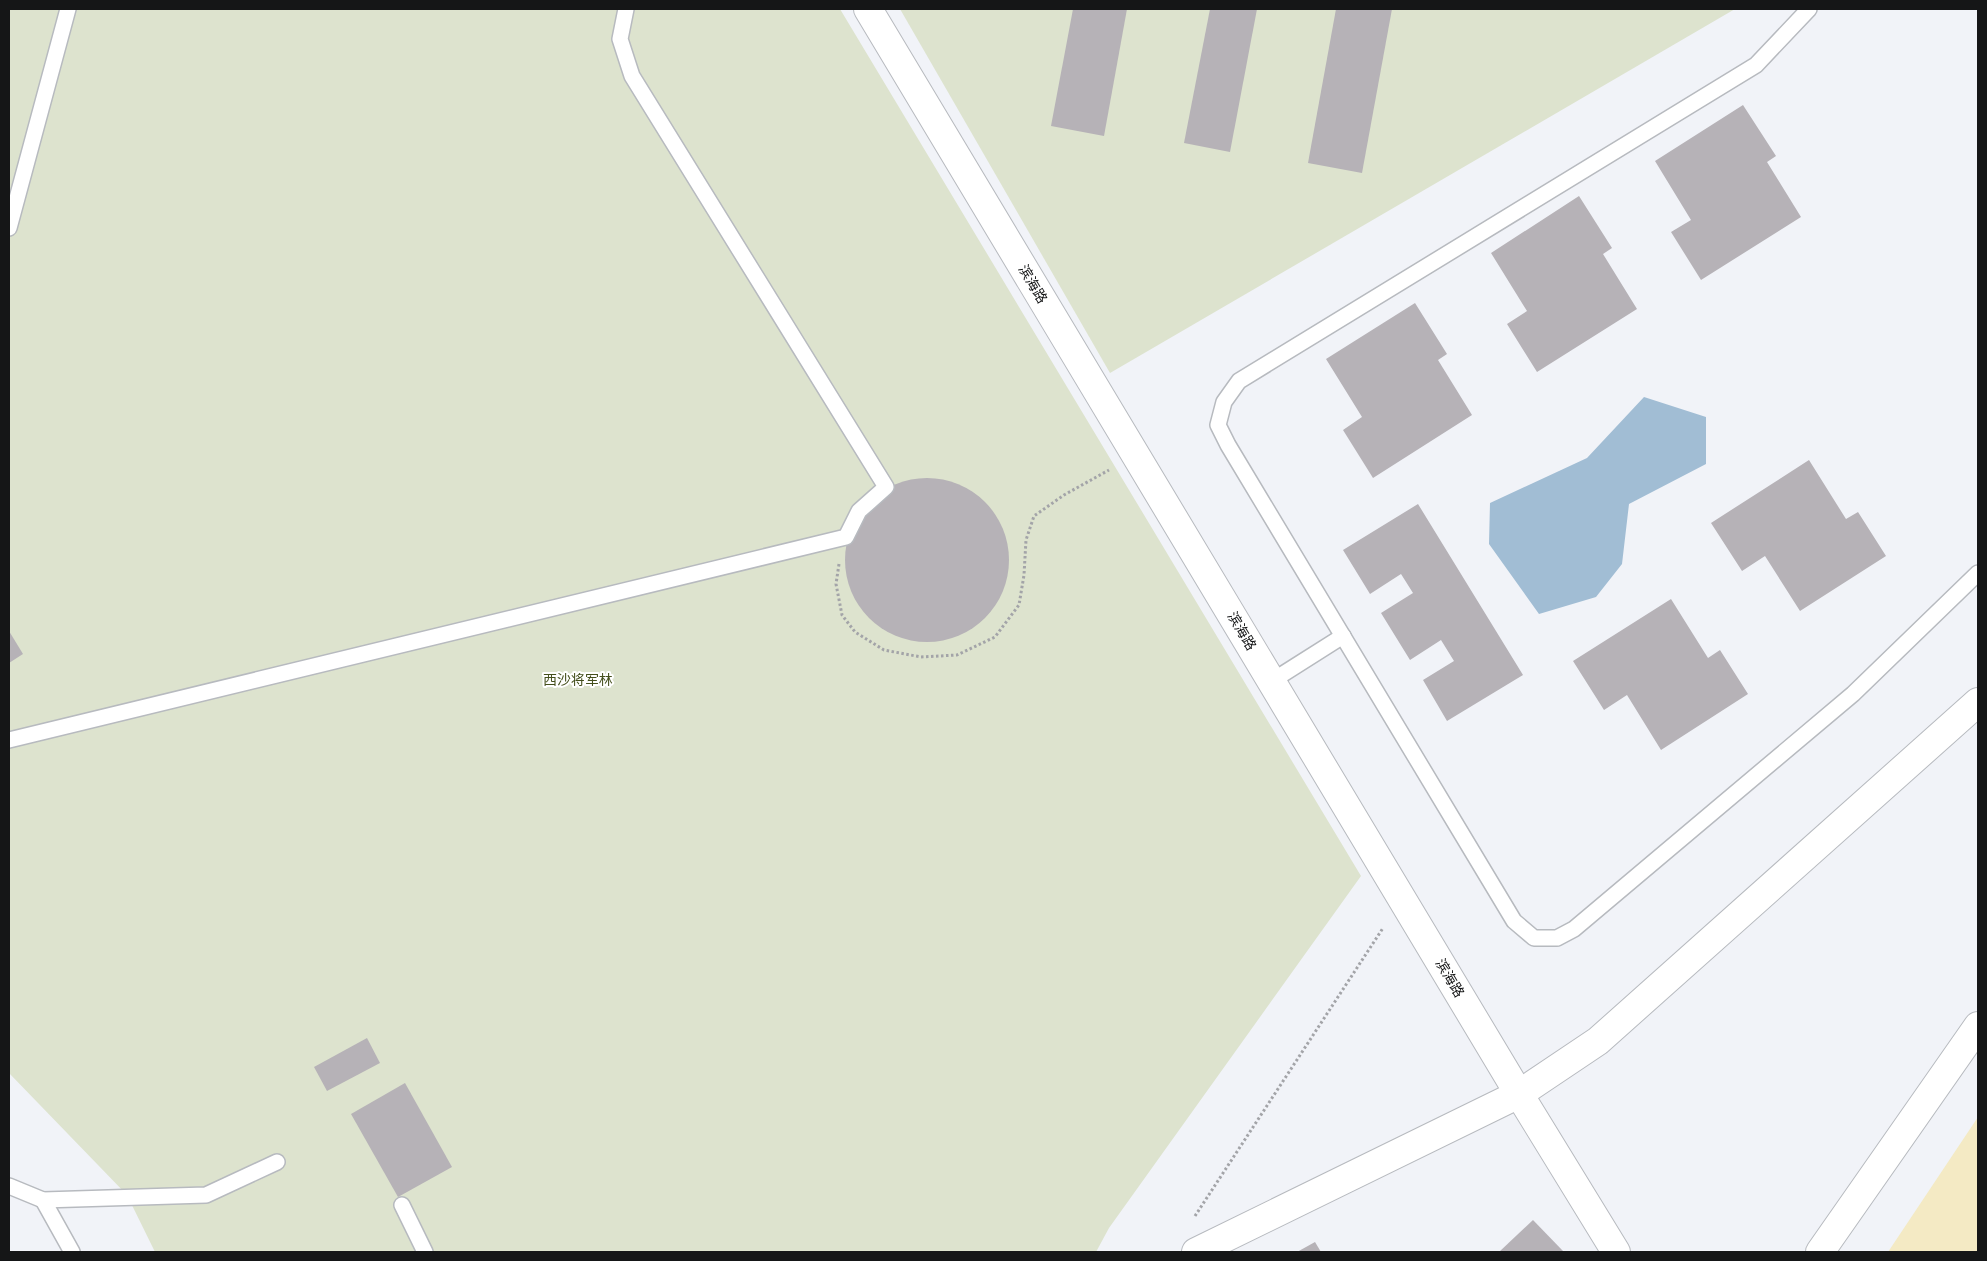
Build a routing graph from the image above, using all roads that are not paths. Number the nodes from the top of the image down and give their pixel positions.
1 (68, 9) edge
2 (626, 9) edge
3 (868, 9) edge
4 (1809, 9) edge
5 (9, 228) edge
6 (1978, 573) edge
7 (1343, 636) junction
8 (1272, 681) junction
9 (1978, 702) edge
10 (9, 740) edge
11 (1978, 1026) edge
12 (1519, 1094) junction
13 (277, 1162) dead end
14 (9, 1186) edge
15 (43, 1200) junction
16 (402, 1205) dead end
17 (72, 1252) edge
18 (425, 1252) edge
19 (1196, 1252) edge
20 (1616, 1252) edge
21 (1820, 1252) edge

1 - 5 lane
2 - 10 lane
3 - 8 main road, 滨海路
4 - 7 lane
6 - 7 lane
7 - 8 lane
8 - 12 main road, 滨海路
9 - 12 main road
11 - 21 main road
12 - 19 main road
12 - 20 main road, 滨海路
13 - 15 lane
14 - 15 lane
15 - 17 lane
16 - 18 lane

